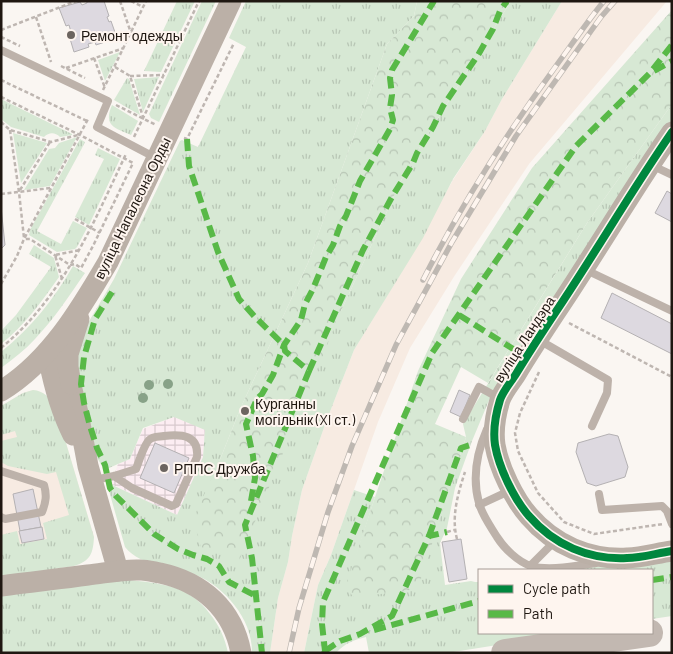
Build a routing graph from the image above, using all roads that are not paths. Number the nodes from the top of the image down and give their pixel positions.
1 (231, 1) edge
2 (1, 50) edge
3 (672, 132) edge
4 (157, 158) junction
5 (650, 164) junction
6 (672, 175) edge
7 (584, 269) junction
8 (86, 298) junction
9 (672, 311) edge
10 (537, 339) junction
11 (47, 352) junction
12 (63, 387) junction
13 (5, 389) edge
14 (500, 399) junction
15 (464, 420) dead end
16 (592, 426) dead end
17 (1, 471) edge
18 (90, 473) junction
19 (114, 476) junction
20 (511, 490) junction
21 (599, 494) dead end
22 (479, 505) junction
23 (1, 517) edge
24 (672, 523) edge
25 (556, 540) junction
26 (672, 551) edge
27 (627, 558) junction
28 (530, 566) junction
29 (118, 571) junction
30 (1, 586) edge
31 (672, 630) edge
32 (653, 633) edge
33 (642, 634) edge
34 (240, 650) edge
35 (505, 653) edge

1 - 4 main road, вуліца Напалеона Орды
2 - 4 lane
3 - 5 main road, вуліца Ландэра
4 - 8 main road, вуліца Напалеона Орды
5 - 6 lane
5 - 7 main road, вуліца Ландэра
7 - 9 lane
7 - 10 main road, вуліца Ландэра
8 - 11 main road, вуліца Напалеона Орды
8 - 12 main road
10 - 14 main road, вуліца Ландэра
10 - 16 lane
11 - 12 main road
11 - 13 main road, вуліца Напалеона Орды
12 - 13 main road
12 - 18 main road
14 - 15 lane
14 - 20 main road, вуліца Ландэра
14 - 22 lane
17 - 23 lane
18 - 19 lane
18 - 29 main road
19 - 19 lane
20 - 22 lane
20 - 25 main road, вуліца Ландэра
21 - 24 lane
22 - 28 lane
25 - 27 main road, вуліца Ландэра
25 - 28 lane
26 - 27 main road, вуліца Ландэра
27 - 28 lane
29 - 30 main road
29 - 34 main road
31 - 32 highway
33 - 35 highway

